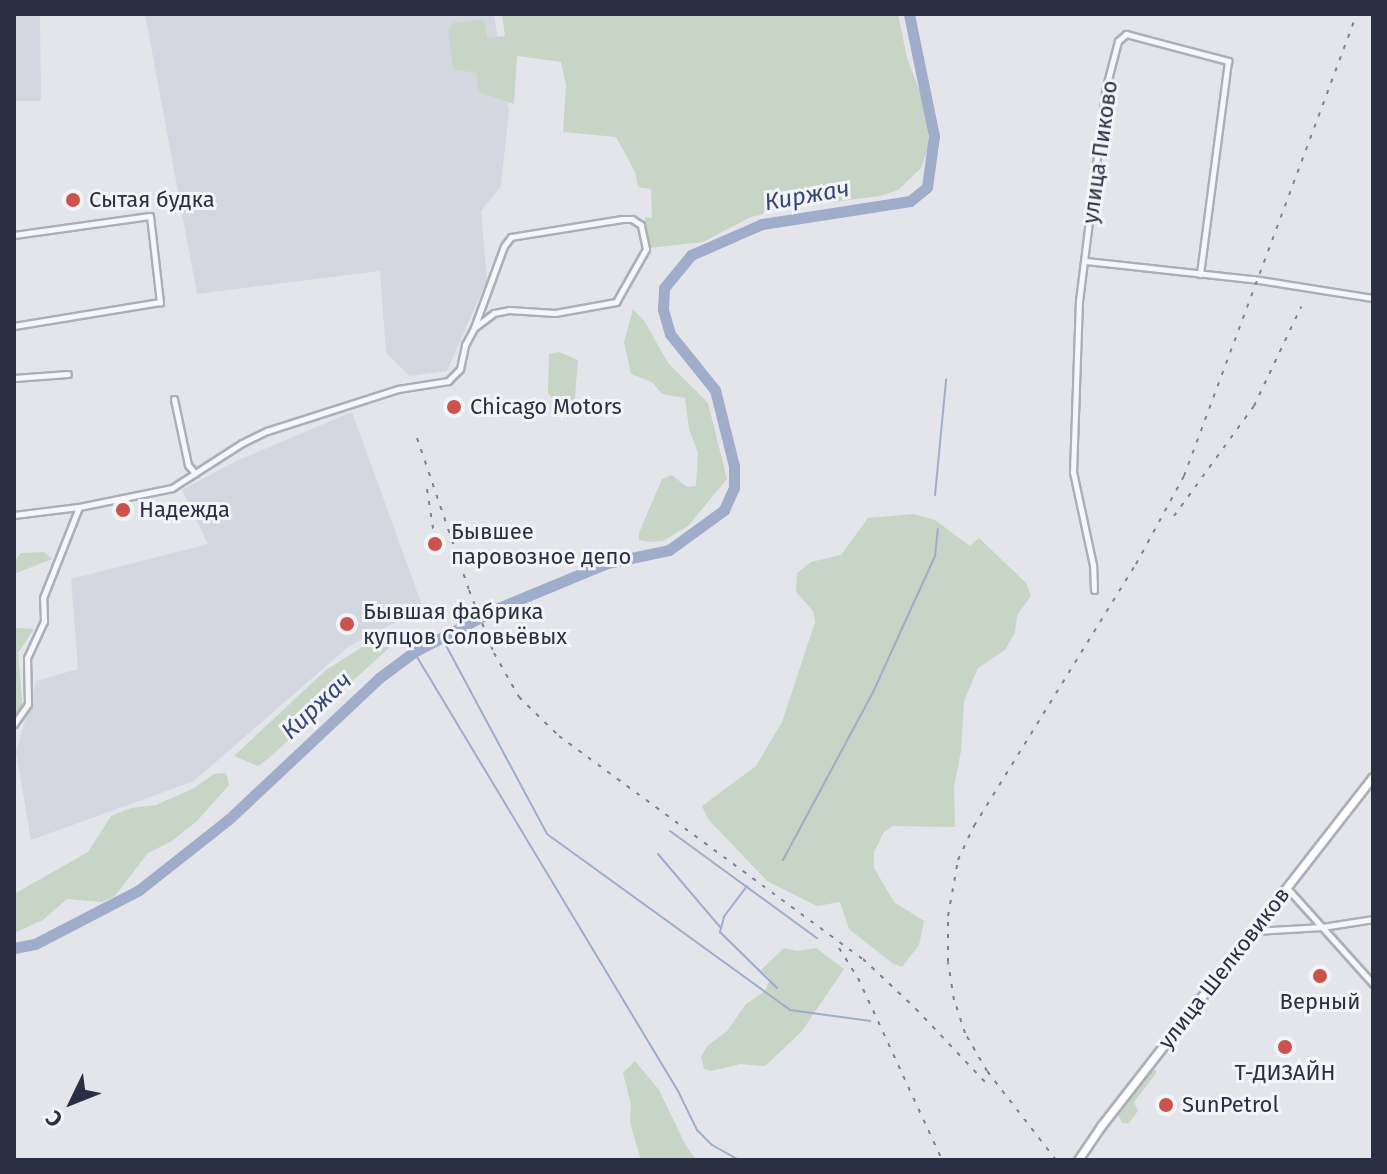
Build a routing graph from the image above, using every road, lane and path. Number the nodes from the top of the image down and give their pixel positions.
1 (14, 235) edge
2 (1086, 261) junction
3 (1200, 274) junction
4 (1373, 298) edge
5 (14, 326) edge
6 (474, 328) junction
7 (68, 374) dead end
8 (14, 378) edge
9 (174, 399) dead end
10 (195, 473) junction
11 (79, 507) junction
12 (14, 515) edge
13 (1094, 590) dead end
14 (17, 722) edge
15 (1373, 777) edge
16 (1286, 887) junction
17 (1373, 919) edge
18 (1322, 927) junction
19 (1252, 931) junction
20 (1373, 984) edge
21 (1078, 1160) edge

1 - 5 street
2 - 3 street
2 - 3 street, улица Пиково
2 - 13 street, улица Пиково
3 - 4 street
6 - 6 street
6 - 10 street
7 - 8 street
9 - 10 street
10 - 11 street
11 - 12 street
11 - 14 street
15 - 16 street, улица Шелковиков
16 - 18 street
16 - 19 street, улица Шелковиков
17 - 18 street
18 - 19 street
18 - 20 street
19 - 21 street, улица Шелковиков

